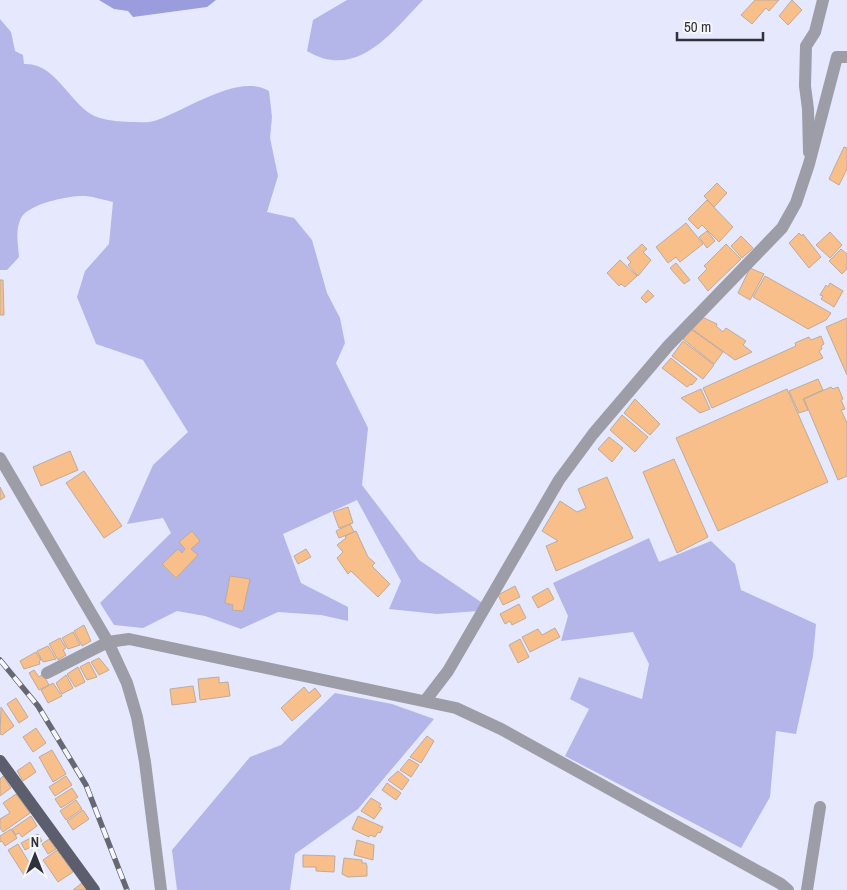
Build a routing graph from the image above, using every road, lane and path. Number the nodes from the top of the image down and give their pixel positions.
1 (823, 0) edge
2 (847, 57) edge
3 (809, 164) junction
4 (0, 458) edge
5 (4, 471) edge
6 (108, 642) junction
7 (47, 673) dead end
8 (425, 701) junction
9 (0, 761) edge
10 (820, 807) dead end
11 (94, 890) edge
12 (161, 890) edge
13 (788, 890) edge
14 (807, 890) edge

1 - 3 street
2 - 3 street
3 - 8 street
4 - 5 street
5 - 6 street
6 - 7 street
6 - 8 street
6 - 12 street
8 - 13 street
9 - 11 main road
10 - 14 street

